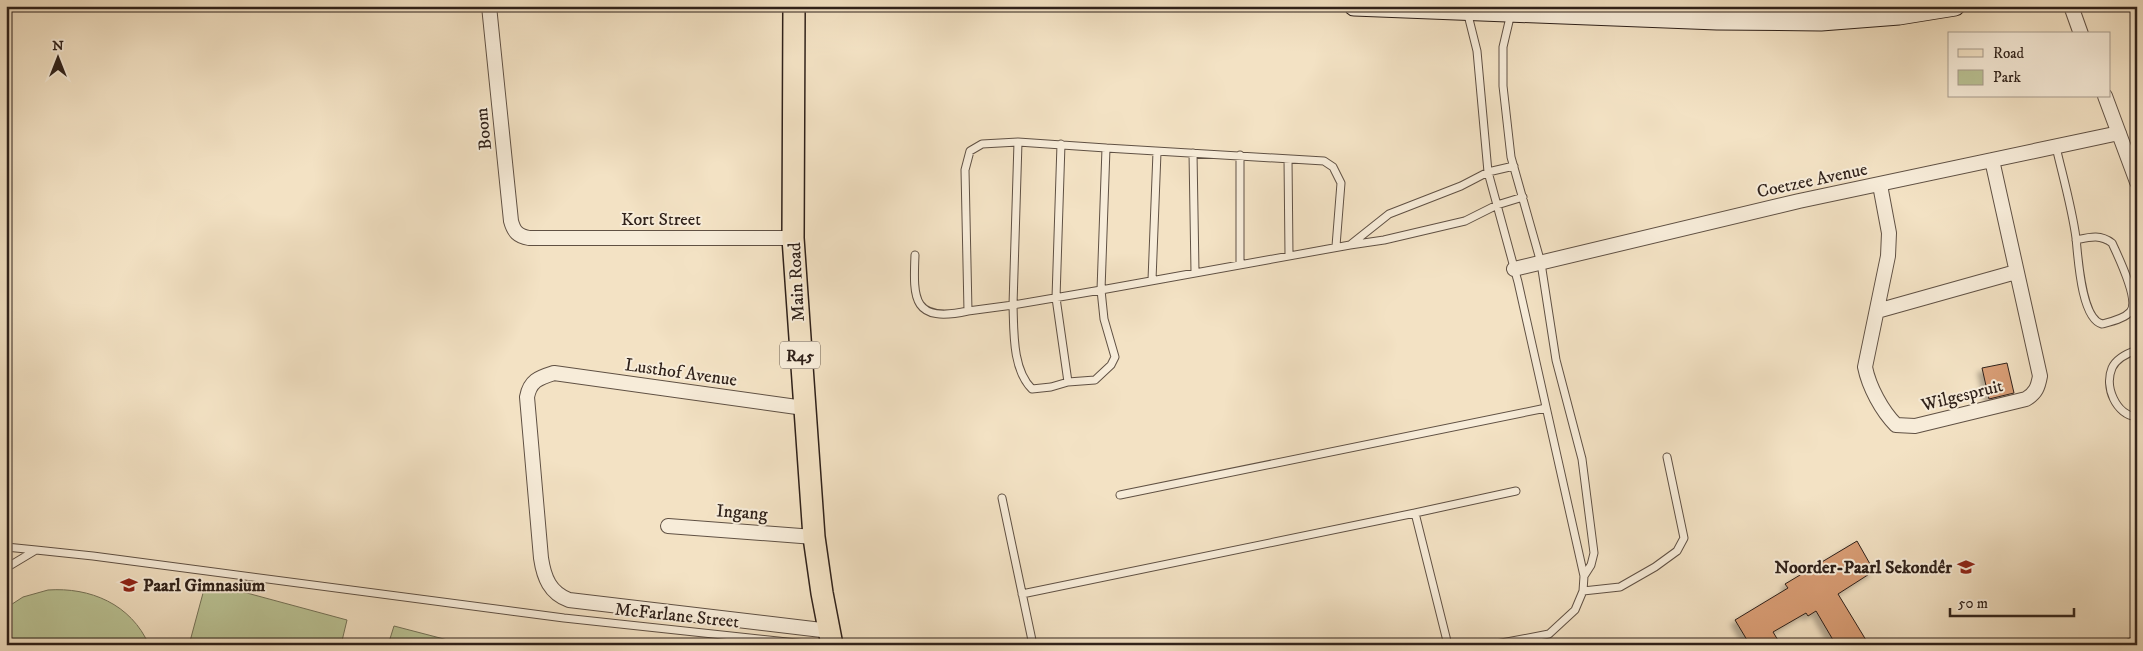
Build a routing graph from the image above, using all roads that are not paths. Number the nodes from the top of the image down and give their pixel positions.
1 (489, 6) edge
2 (794, 6) edge
3 (1354, 6) edge
4 (1955, 6) edge
5 (2071, 6) edge
6 (1492, 9) edge
7 (1467, 10) junction
8 (1511, 12) junction
9 (2080, 32) edge
10 (2106, 98) edge
11 (2119, 133) junction
12 (1018, 142) junction
13 (1061, 144) junction
14 (2056, 147) junction
15 (1106, 148) junction
16 (1157, 152) junction
17 (1193, 153) junction
18 (1240, 155) junction
19 (1288, 159) junction
20 (1992, 160) junction
21 (1514, 166) junction
22 (1488, 172) junction
23 (2137, 182) edge
24 (1880, 185) junction
25 (1523, 197) junction
26 (1498, 205) junction
27 (529, 238) joint
28 (793, 238) junction
29 (2076, 240) junction
30 (1350, 245) junction
31 (1336, 246) junction
32 (915, 254) dead end
33 (1289, 254) junction
34 (1542, 263) junction
35 (1240, 264) junction
36 (1514, 269) junction
37 (1195, 272) junction
38 (2016, 272) junction
39 (1152, 280) junction
40 (1101, 290) junction
41 (1056, 298) junction
42 (1013, 305) junction
43 (968, 311) junction
44 (1877, 311) junction
45 (2137, 350) edge
46 (1068, 382) junction
47 (804, 408) junction
48 (1546, 408) junction
49 (2137, 417) edge
50 (1667, 457) dead end
51 (1516, 491) dead end
52 (1120, 495) dead end
53 (1002, 498) dead end
54 (1415, 512) junction
55 (668, 526) dead end
56 (814, 537) junction
57 (6, 547) edge
58 (36, 550) junction
59 (6, 568) edge
60 (1584, 576) junction
61 (1583, 591) junction
62 (1022, 594) junction
63 (2137, 639) edge
64 (826, 640) edge
65 (759, 642) edge
66 (1033, 645) edge
67 (1448, 645) edge
68 (1491, 645) edge
69 (2124, 645) edge

1 - 27 street, Boom
2 - 28 main road, Main Road / R45
3 - 7 main road
4 - 8 main road
5 - 9 street
6 - 7 main road
6 - 8 main road
7 - 22 lane
8 - 21 lane
10 - 11 street
11 - 14 street, Coetzee Avenue
11 - 23 street
12 - 13 lane
12 - 42 lane
12 - 43 lane
13 - 15 lane
13 - 41 lane
14 - 20 street, Coetzee Avenue
14 - 29 lane
15 - 16 lane
15 - 40 lane
16 - 17 lane
16 - 39 lane
17 - 18 lane
17 - 37 lane
18 - 19 lane
18 - 35 lane
19 - 31 lane
19 - 33 lane
20 - 24 street, Coetzee Avenue
20 - 38 street, Wilgespruit
21 - 22 lane
21 - 25 lane
22 - 26 lane
22 - 30 lane
24 - 34 street, Coetzee Avenue
24 - 44 street, Wilgespruit
25 - 26 lane
25 - 34 lane
26 - 30 lane
26 - 36 lane
27 - 28 street, Kort Street
28 - 47 main road, Main Road / R45
29 - 29 lane
30 - 31 lane
31 - 33 lane
32 - 43 lane
33 - 35 lane
34 - 36 street, Coetzee Avenue
34 - 60 lane
35 - 37 lane
36 - 48 lane
37 - 39 lane
38 - 44 street
38 - 44 street, Wilgespruit
39 - 40 lane
40 - 41 lane
40 - 46 lane
41 - 42 lane
41 - 46 lane
42 - 43 lane
42 - 46 lane
45 - 49 lane
47 - 56 main road, Main Road / R45
47 - 64 street, Lusthof Avenue
48 - 52 lane
48 - 60 lane
50 - 61 lane
51 - 54 lane
53 - 62 lane
54 - 62 lane
54 - 67 lane
55 - 56 street, Ingang
56 - 64 main road, Main Road / R45
57 - 58 lane, McFarlane Street
58 - 59 lane
58 - 65 lane, McFarlane Street
60 - 61 lane
61 - 68 lane
62 - 66 lane
63 - 69 lane
64 - 65 lane, McFarlane Street

